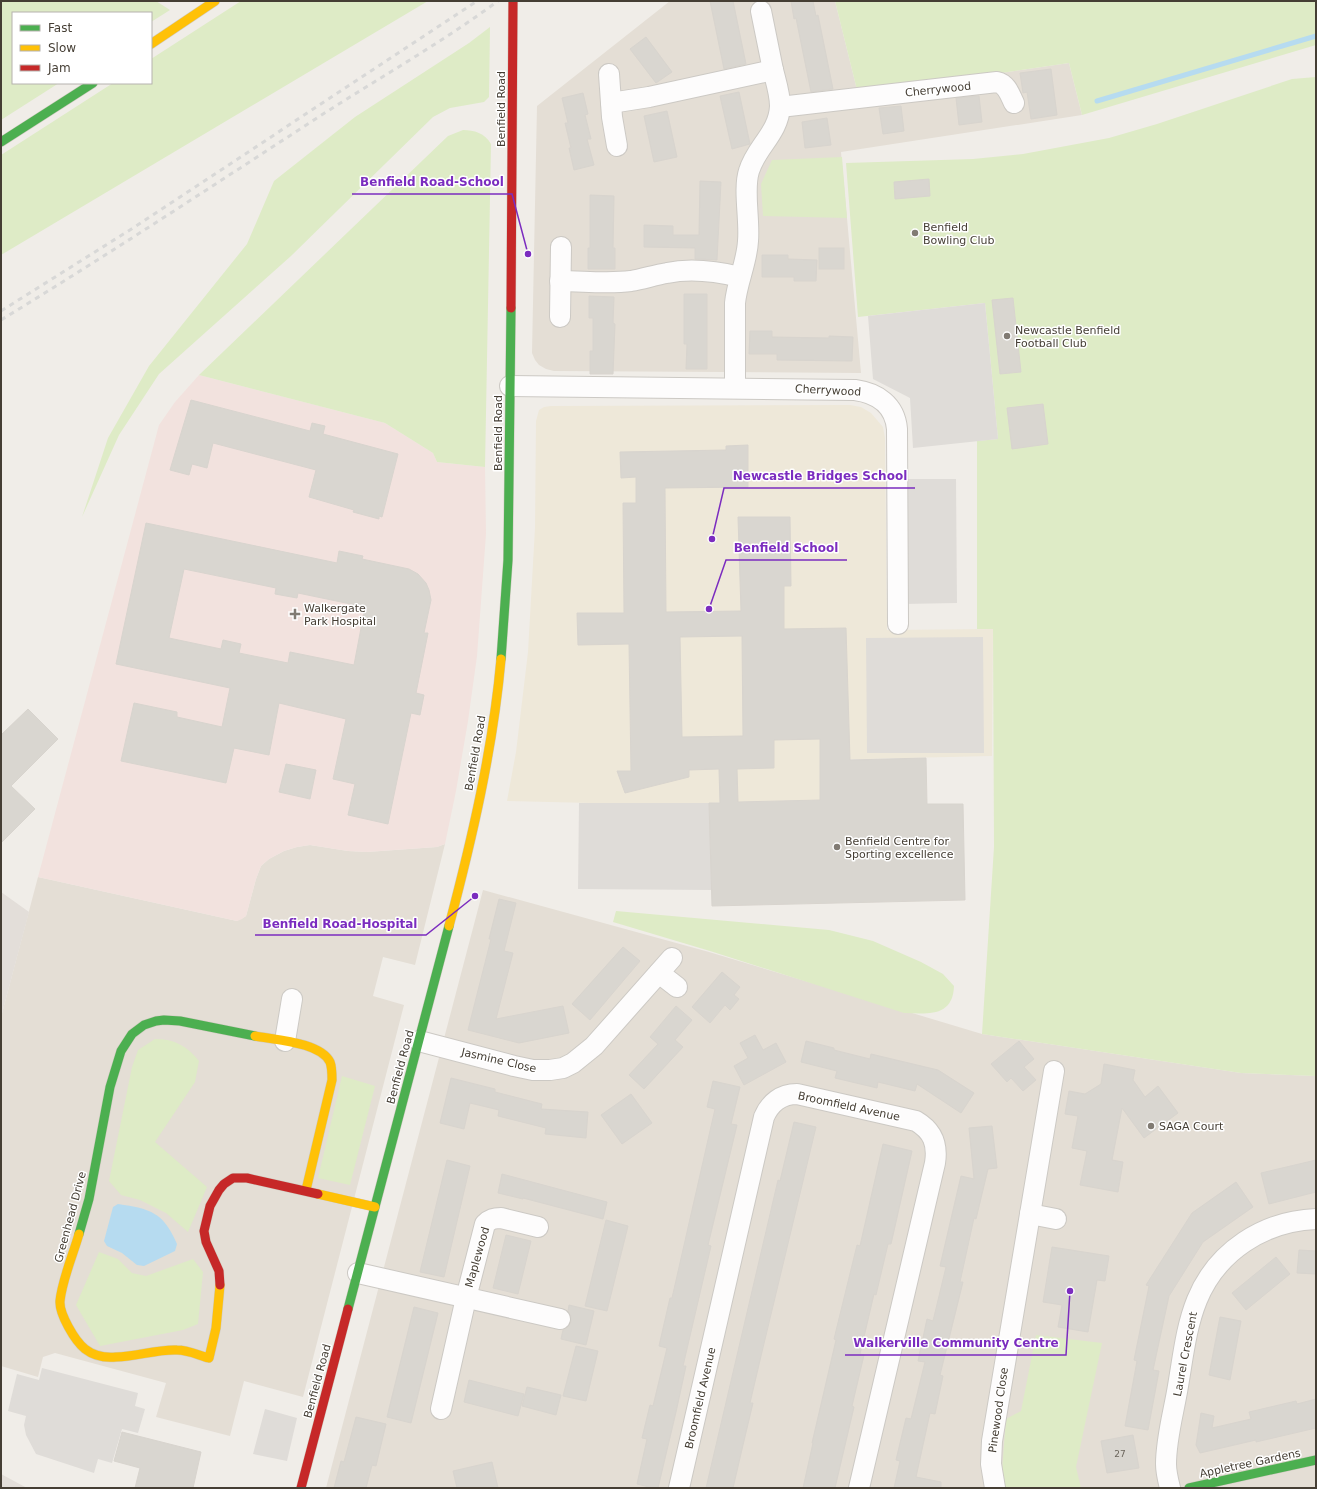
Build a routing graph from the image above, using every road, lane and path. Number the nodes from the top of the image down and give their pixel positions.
1 (215, 1) edge
2 (513, 1) edge
3 (761, 11) dead end
4 (152, 43) edge
5 (773, 70) junction
6 (609, 74) dead end
7 (91, 84) edge
8 (611, 103) junction
9 (1014, 103) dead end
10 (780, 106) junction
11 (1, 142) edge
12 (617, 146) dead end
13 (561, 247) dead end
14 (740, 277) junction
15 (560, 281) junction
16 (560, 317) dead end
17 (510, 386) junction
18 (735, 388) junction
19 (898, 624) dead end
20 (672, 958) dead end
21 (659, 973) junction
22 (677, 988) dead end
23 (292, 999) dead end
24 (285, 1041) junction
25 (419, 1041) junction
26 (1054, 1071) dead end
27 (306, 1190) junction
28 (375, 1207) junction
29 (1030, 1214) junction
30 (1056, 1219) dead end
31 (1316, 1219) edge
32 (538, 1227) dead end
33 (358, 1273) junction
34 (466, 1298) junction
35 (560, 1319) dead end
36 (441, 1409) dead end
37 (1316, 1460) edge
38 (1240, 1483) edge
39 (301, 1488) edge
40 (679, 1488) edge
41 (859, 1488) edge
42 (995, 1488) edge
43 (1170, 1488) edge
44 (1190, 1488) edge

1 - 4 street
2 - 17 street, Benfield Road
3 - 5 street
5 - 8 street
5 - 10 street
6 - 8 street
7 - 11 street
8 - 12 street
9 - 10 street, Cherrywood
10 - 14 street
13 - 15 street
14 - 15 street
14 - 18 street
15 - 16 street
17 - 18 street, Cherrywood
17 - 25 street, Benfield Road
18 - 19 street, Cherrywood
20 - 21 street, Jasmine Close
21 - 22 street
21 - 25 street, Jasmine Close
23 - 24 street
24 - 27 street, Greenhead Drive
24 - 27 street, Greenhead Drive
25 - 28 street, Benfield Road
26 - 29 street, Pinewood Close
27 - 28 street, Greenhead Drive
28 - 33 street, Benfield Road
29 - 30 street
29 - 42 street, Pinewood Close
31 - 43 street, Laurel Crescent
32 - 34 street, Maplewood
33 - 34 street, Maplewood
33 - 39 street, Benfield Road
34 - 35 street, Maplewood
34 - 36 street, Maplewood
37 - 38 street, Appletree Gardens
38 - 44 street, Appletree Gardens
40 - 41 street, Broomfield Avenue

